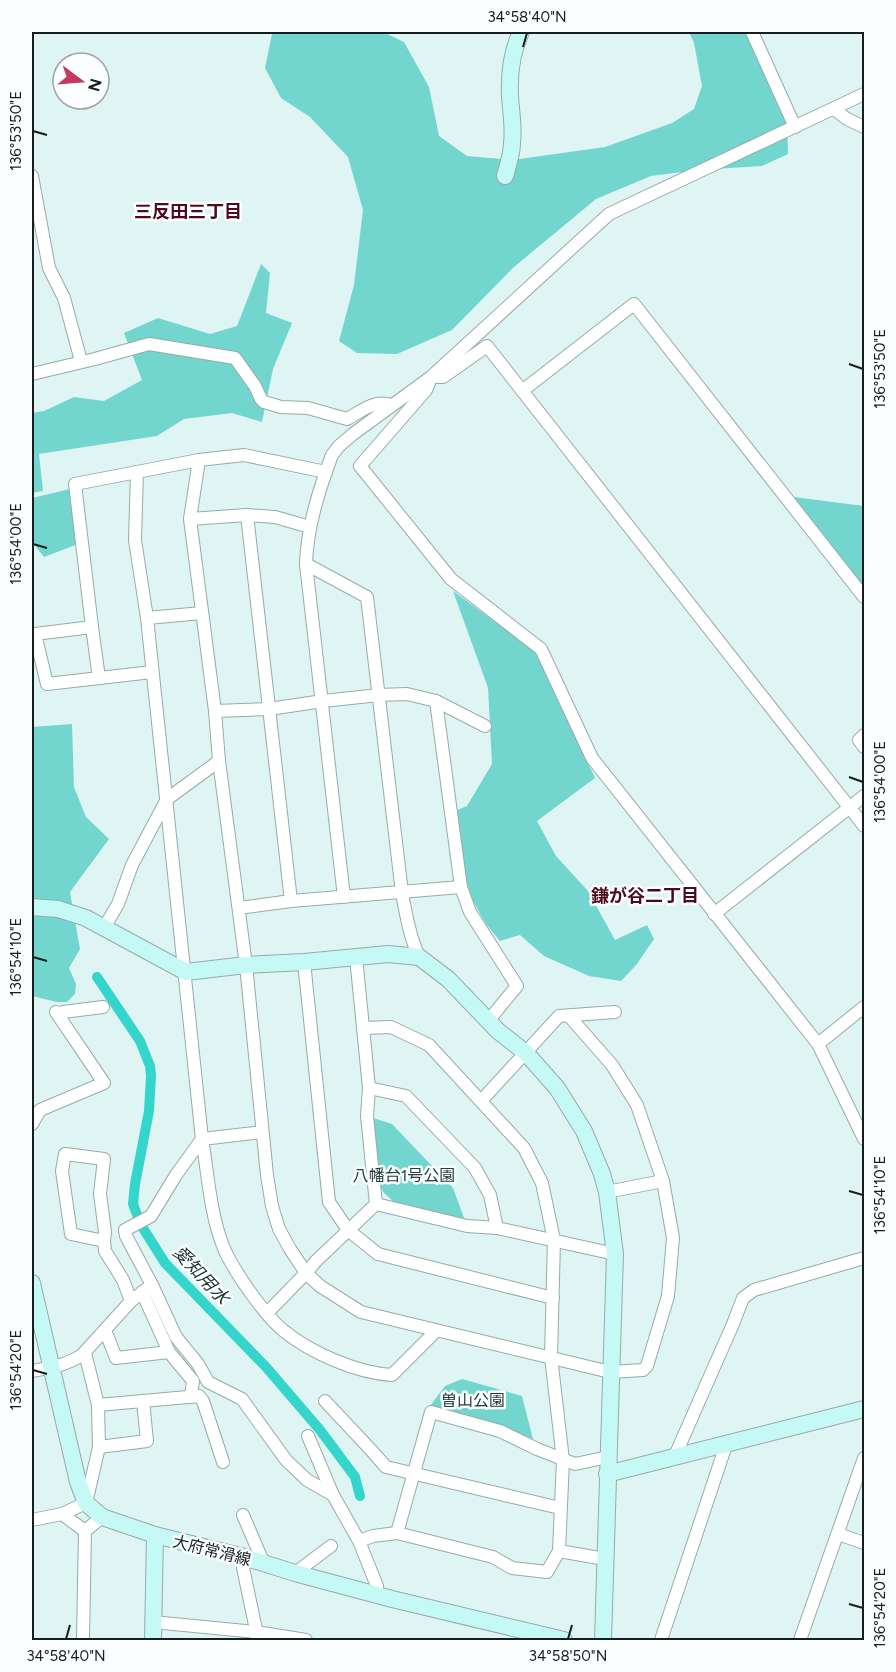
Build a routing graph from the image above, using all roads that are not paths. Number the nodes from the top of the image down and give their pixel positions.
1 (521, 32) edge
2 (752, 32) edge
3 (864, 94) edge
4 (834, 109) junction
5 (795, 127) junction
6 (864, 127) edge
7 (32, 176) edge
8 (505, 176) dead end
9 (81, 361) junction
10 (32, 374) edge
11 (431, 376) junction
12 (522, 391) junction
13 (391, 405) junction
14 (199, 460) junction
15 (137, 472) junction
16 (326, 472) junction
17 (247, 515) junction
18 (190, 519) junction
19 (310, 527) junction
20 (306, 564) junction
21 (864, 597) edge
22 (202, 613) junction
23 (147, 618) junction
24 (92, 627) junction
25 (152, 672) junction
26 (99, 678) junction
27 (379, 695) junction
28 (322, 701) junction
29 (436, 701) junction
30 (269, 709) junction
31 (215, 711) junction
32 (485, 726) dead end
33 (864, 735) edge
34 (864, 747) edge
35 (219, 761) junction
36 (864, 796) edge
37 (167, 799) junction
38 (850, 807) junction
39 (864, 826) edge
40 (461, 887) junction
41 (402, 893) junction
42 (344, 897) junction
43 (291, 901) junction
44 (32, 907) edge
45 (239, 908) junction
46 (714, 914) junction
47 (104, 928) junction
48 (356, 957) junction
49 (419, 957) junction
50 (304, 962) junction
51 (246, 965) junction
52 (186, 972) junction
53 (104, 1007) dead end
54 (864, 1007) edge
55 (615, 1012) dead end
56 (569, 1016) junction
57 (488, 1021) junction
58 (363, 1028) junction
59 (818, 1044) junction
60 (526, 1053) junction
61 (369, 1088) junction
62 (481, 1101) junction
63 (32, 1124) edge
64 (262, 1132) junction
65 (864, 1134) edge
66 (202, 1139) junction
67 (663, 1181) junction
68 (607, 1192) junction
69 (376, 1204) junction
70 (497, 1228) junction
71 (348, 1230) junction
72 (554, 1240) junction
73 (104, 1241) junction
74 (615, 1254) junction
75 (864, 1258) edge
76 (306, 1274) junction
77 (32, 1283) edge
78 (147, 1288) junction
79 (553, 1298) junction
80 (130, 1301) junction
81 (267, 1313) junction
82 (105, 1330) junction
83 (436, 1331) junction
84 (169, 1352) junction
85 (85, 1353) junction
86 (551, 1357) junction
87 (51, 1368) junction
88 (32, 1371) edge
89 (610, 1372) junction
90 (191, 1397) junction
91 (143, 1401) junction
92 (325, 1401) dead end
93 (98, 1405) junction
94 (864, 1408) edge
95 (308, 1436) dead end
96 (726, 1445) junction
97 (99, 1447) junction
98 (674, 1458) junction
99 (864, 1458) edge
100 (562, 1460) junction
101 (224, 1462) dead end
102 (608, 1466) junction
103 (415, 1473) junction
104 (333, 1495) junction
105 (86, 1503) junction
106 (560, 1508) junction
107 (62, 1514) junction
108 (243, 1515) dead end
109 (102, 1516) junction
110 (32, 1520) edge
111 (85, 1531) junction
112 (397, 1533) junction
113 (838, 1534) junction
114 (155, 1535) junction
115 (359, 1541) junction
116 (864, 1543) edge
117 (331, 1546) dead end
118 (559, 1551) junction
119 (244, 1557) junction
120 (605, 1559) junction
121 (264, 1564) junction
122 (295, 1573) junction
123 (377, 1594) junction
124 (153, 1622) junction
125 (257, 1636) edge
126 (546, 1638) edge
127 (83, 1641) edge
128 (153, 1641) edge
129 (306, 1641) edge
130 (564, 1641) edge
131 (603, 1641) edge
132 (661, 1641) edge
133 (800, 1641) edge

1 - 8 street
2 - 5 street
3 - 4 street
4 - 5 street
4 - 6 street
5 - 11 street
7 - 9 street
9 - 10 street
9 - 13 street
11 - 12 street
11 - 13 street
11 - 46 street
12 - 21 street
12 - 38 street
13 - 16 street
14 - 15 street
14 - 16 street
14 - 18 street
15 - 23 street
15 - 24 street
16 - 19 street
17 - 18 street
17 - 19 street
17 - 30 street
18 - 22 street
19 - 20 street
20 - 27 street
20 - 28 street
22 - 23 street
22 - 31 street
23 - 25 street
24 - 26 street
24 - 26 street
25 - 26 street
25 - 37 street
27 - 28 street
27 - 29 street
27 - 41 street
28 - 30 street
28 - 42 street
29 - 32 street
29 - 40 street
30 - 31 street
30 - 43 street
31 - 35 street
33 - 34 street
35 - 37 street
35 - 45 street
36 - 38 street
37 - 47 street
37 - 52 street
38 - 39 street
38 - 46 street
40 - 41 street
40 - 57 street
41 - 42 street
41 - 49 street
42 - 43 street
43 - 45 street
44 - 47 street
45 - 51 street
46 - 59 street
47 - 52 street
48 - 49 street
48 - 50 street
48 - 58 street
49 - 57 street
50 - 51 street
50 - 71 street
51 - 52 street
51 - 64 street
52 - 66 street
53 - 63 street
54 - 59 street
55 - 56 street
56 - 60 street
56 - 67 street
57 - 60 street
58 - 61 street
58 - 62 street
59 - 65 street
60 - 62 street
60 - 68 street
61 - 69 street
61 - 70 street
62 - 72 street
64 - 66 street
64 - 76 street
66 - 78 street
66 - 81 street
67 - 68 street
67 - 89 street
68 - 74 street
69 - 70 street
69 - 71 street
70 - 72 street
71 - 76 street
71 - 79 street
72 - 74 street
72 - 79 street
73 - 73 street
73 - 80 street
74 - 89 street
75 - 98 street
76 - 81 street
76 - 83 street
77 - 87 street
78 - 80 street
78 - 84 street
78 - 104 street
79 - 86 street
80 - 82 street
81 - 83 street
82 - 84 street
82 - 85 street
83 - 86 street
84 - 90 street
85 - 87 street
85 - 93 street
86 - 89 street
86 - 100 street
87 - 88 street
87 - 105 street
89 - 102 street
90 - 91 street
90 - 101 street
91 - 93 street
91 - 97 street
92 - 103 street
93 - 97 street
94 - 96 street
95 - 104 street
96 - 98 street
96 - 132 street
97 - 105 street
98 - 102 street
99 - 113 street
100 - 102 street
100 - 103 street
100 - 106 street
102 - 120 street
103 - 106 street
103 - 112 street
104 - 115 street
105 - 107 street
105 - 109 street, 大府常滑線
106 - 118 street
107 - 110 street
107 - 111 street
108 - 121 street
109 - 111 street
109 - 114 street, 大府常滑線
111 - 127 street
112 - 115 street
112 - 118 street
113 - 116 street
113 - 133 street
114 - 119 street, 大府常滑線
114 - 124 street
115 - 123 street
117 - 122 street
118 - 120 street
119 - 121 street, 大府常滑線
119 - 125 street
120 - 131 street
121 - 122 street, 大府常滑線
122 - 123 street, 大府常滑線
123 - 126 street, 大府常滑線
124 - 125 street
124 - 128 street
125 - 129 street
126 - 130 street, 大府常滑線

